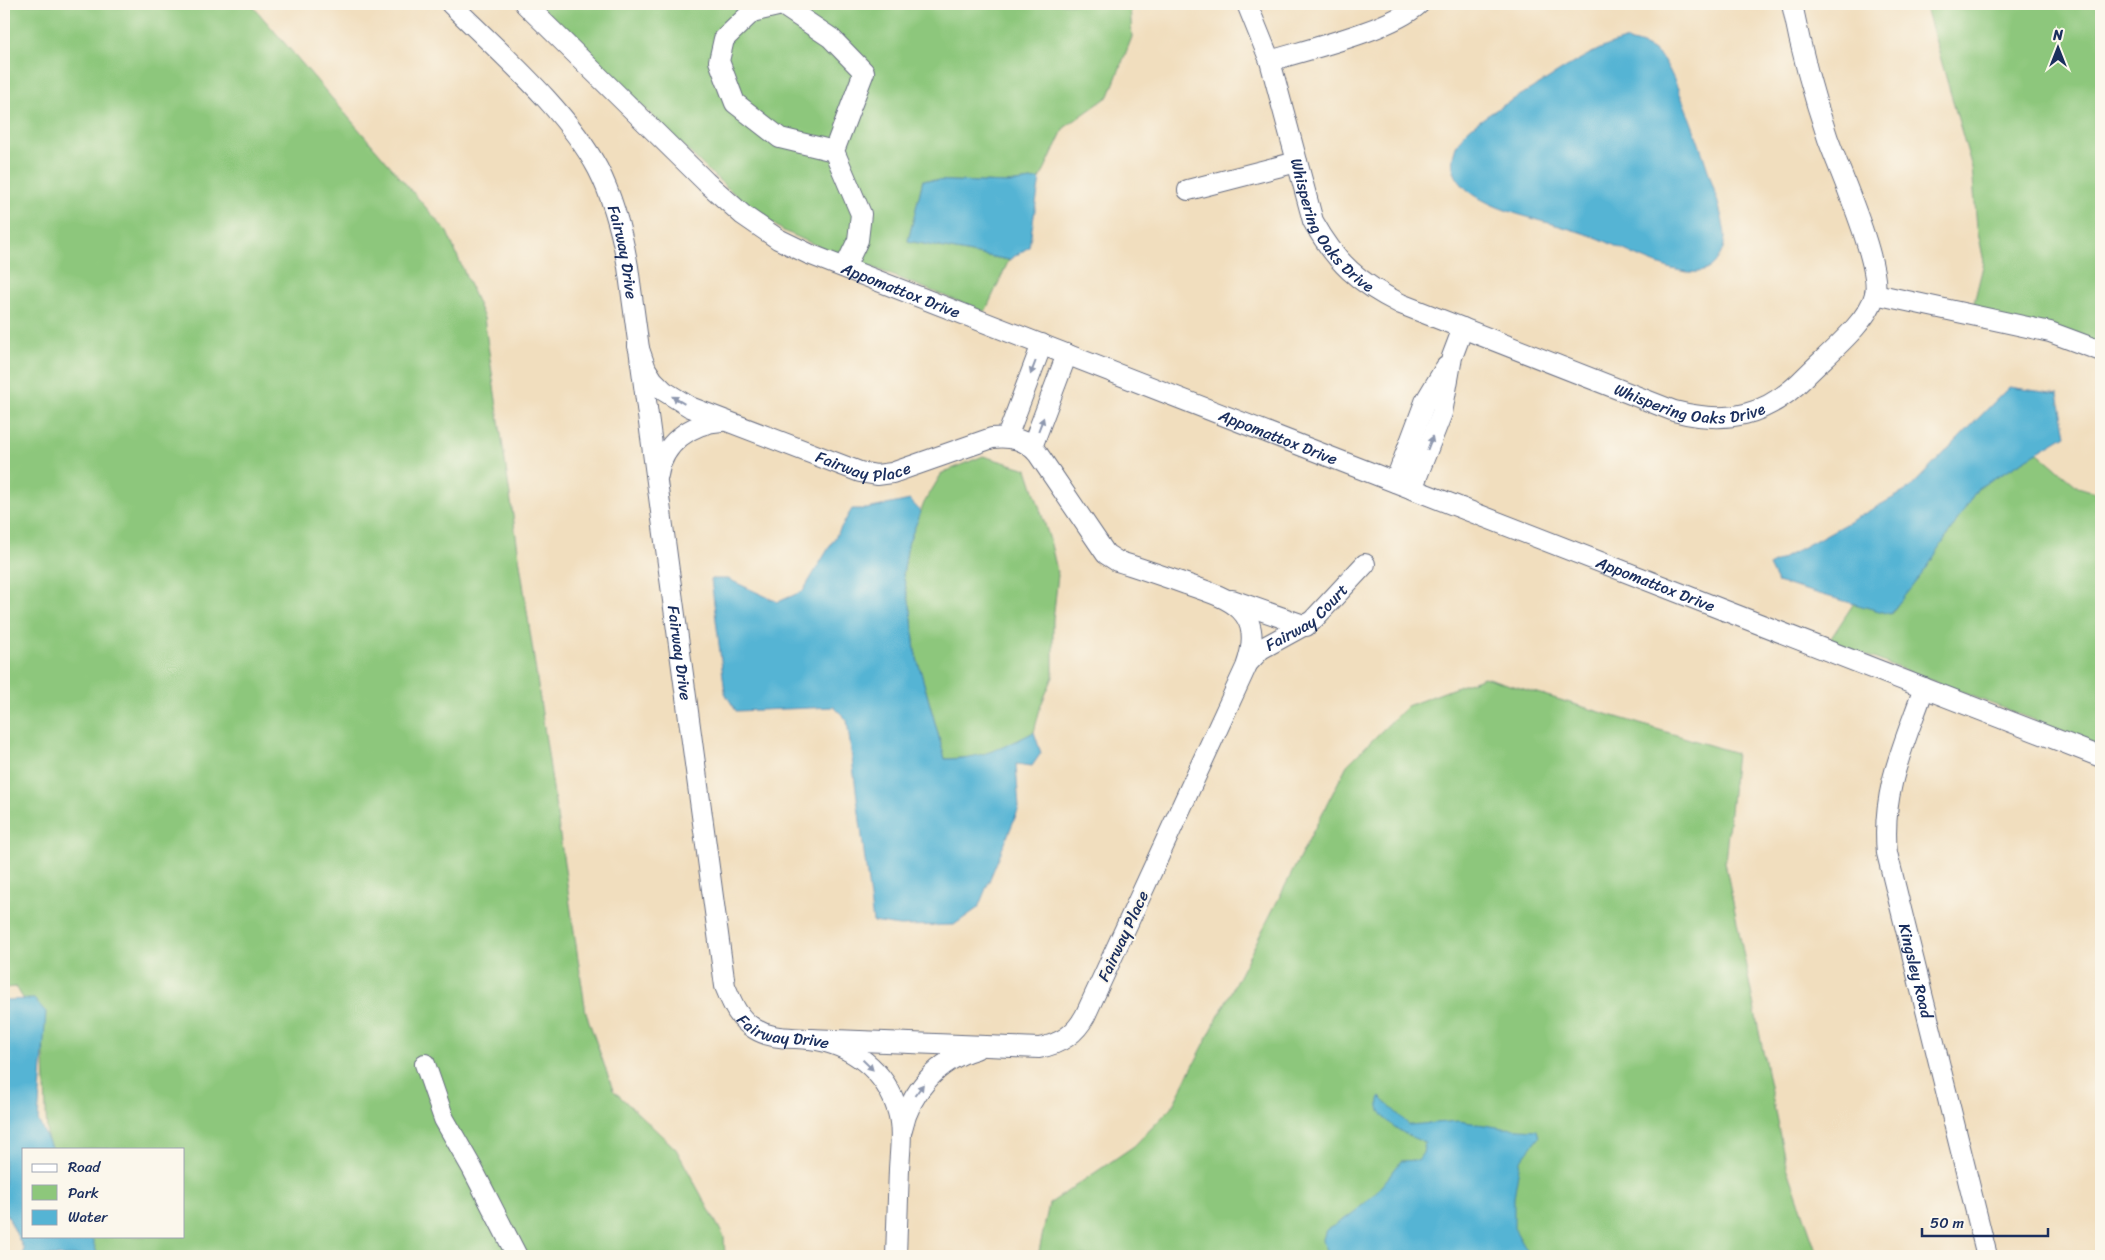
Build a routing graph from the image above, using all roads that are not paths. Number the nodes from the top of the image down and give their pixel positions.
1 (451, 4) edge
2 (524, 4) edge
3 (1247, 4) edge
4 (1419, 4) edge
5 (1792, 4) edge
6 (1270, 62) junction
7 (834, 151) junction
8 (1297, 162) junction
9 (1188, 190) dead end
10 (845, 268) junction
11 (1875, 294) junction
12 (1463, 328) junction
13 (1042, 344) junction
14 (638, 346) junction
15 (2101, 351) edge
16 (1067, 354) junction
17 (722, 421) junction
18 (1007, 437) junction
19 (1032, 447) junction
20 (657, 484) junction
21 (1404, 486) junction
22 (1365, 564) dead end
23 (1225, 597) junction
24 (1306, 626) junction
25 (1246, 667) junction
26 (1924, 688) junction
27 (2101, 757) edge
28 (809, 1039) junction
29 (999, 1047) junction
30 (424, 1064) dead end
31 (900, 1134) junction
32 (517, 1256) edge
33 (896, 1256) edge
34 (1987, 1256) edge

1 - 14 street, Fairway Drive
2 - 10 street, Appomattox Drive
3 - 6 street, Whispering Oaks Drive
4 - 6 street
5 - 11 street
6 - 8 street, Whispering Oaks Drive
7 - 7 street
7 - 10 street
8 - 9 street
8 - 12 street, Whispering Oaks Drive
10 - 13 street, Appomattox Drive
11 - 12 street, Whispering Oaks Drive
11 - 15 street
12 - 21 street
13 - 16 street, Appomattox Drive
13 -> 18 street
17 -> 14 street, Fairway Place
14 - 20 street, Fairway Drive
19 -> 16 street
16 - 21 street, Appomattox Drive
17 - 18 street, Fairway Place
17 - 20 street
18 - 19 street
19 - 23 street, Fairway Place
20 - 28 street, Fairway Drive
21 - 26 street, Appomattox Drive
22 - 24 street, Fairway Court
23 - 24 street, Fairway Place
23 - 25 street, Fairway Place
24 - 25 street, Fairway Court
25 - 29 street, Fairway Place
26 - 27 street, Appomattox Drive
26 - 34 street, Kingsley Road
28 - 29 street, Fairway Place
28 -> 31 street, Fairway Drive
31 -> 29 street
30 - 32 street
31 - 33 street, Fairway Drive

